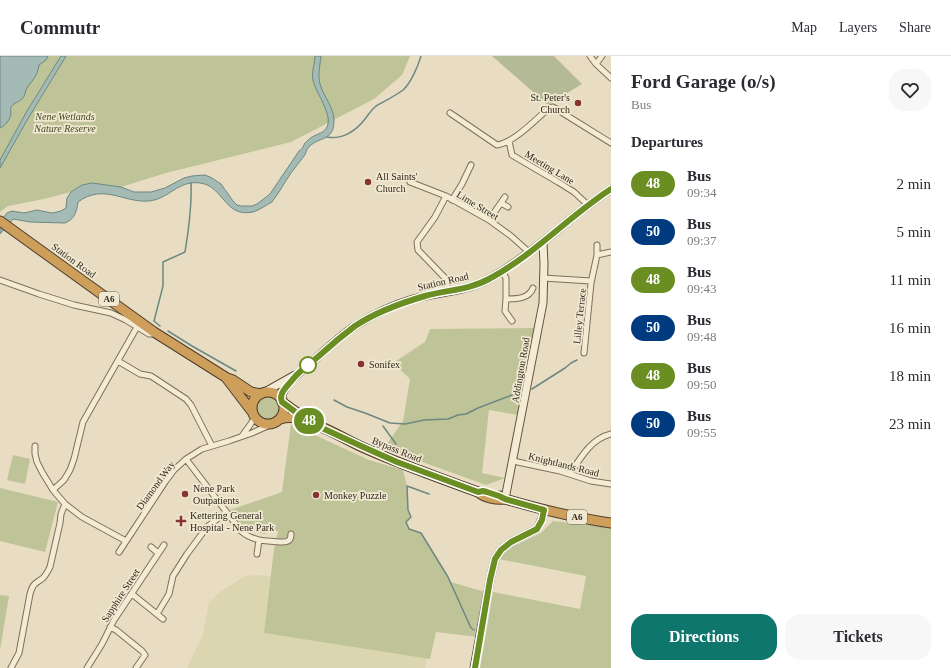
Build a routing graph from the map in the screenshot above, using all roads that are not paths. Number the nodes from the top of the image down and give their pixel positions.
1 (590, 56) edge
2 (602, 56) edge
3 (596, 64) junction
4 (611, 78) edge
5 (450, 113) dead end
6 (509, 141) junction
7 (611, 143) edge
8 (471, 165) dead end
9 (410, 182) dead end
10 (611, 189) edge
11 (446, 196) junction
12 (505, 197) dead end
13 (452, 200) junction
14 (501, 203) junction
15 (588, 206) junction
16 (508, 208) dead end
17 (489, 220) junction
18 (0, 221) edge
19 (543, 242) junction
20 (597, 245) dead end
21 (530, 252) junction
22 (611, 252) edge
23 (597, 255) junction
24 (502, 271) junction
25 (543, 278) junction
26 (0, 280) edge
27 (591, 281) junction
28 (532, 288) dead end
29 (448, 292) junction
30 (506, 299) junction
31 (512, 321) dead end
32 (137, 327) junction
33 (154, 332) junction
34 (584, 353) dead end
35 (118, 361) junction
36 (297, 374) junction
37 (227, 378) junction
38 (262, 394) junction
39 (282, 401) junction
40 (254, 415) junction
41 (276, 421) junction
42 (309, 422) junction
43 (611, 434) edge
44 (241, 436) junction
45 (35, 446) dead end
46 (212, 446) junction
47 (186, 459) junction
48 (513, 461) junction
49 (570, 474) junction
50 (611, 484) edge
51 (53, 490) junction
52 (505, 499) junction
53 (65, 504) junction
54 (544, 510) junction
55 (226, 512) junction
56 (611, 523) edge
57 (291, 534) dead end
58 (259, 540) junction
59 (126, 541) junction
60 (164, 545) dead end
61 (150, 548) dead end
62 (119, 552) dead end
63 (158, 553) junction
64 (256, 554) dead end
65 (132, 594) junction
66 (157, 614) junction
67 (163, 619) dead end
68 (110, 627) junction
69 (10, 668) edge
70 (86, 668) edge
71 (136, 668) edge
72 (474, 668) edge

1 - 3 street
2 - 3 street
3 - 4 street
5 - 6 street
6 - 7 street
6 - 15 street, Meeting Lane
8 - 13 street
9 - 11 street, Lime Street
10 - 15 main road, Station Road
11 - 13 street, Lime Street
11 - 29 street
12 - 14 street
13 - 17 street, Lime Street
14 - 16 street
14 - 17 street
15 - 19 main road, Station Road
17 - 21 street, Lime Street
18 - 33 highway, Station Road / A6
19 - 21 main road, Station Road
19 - 25 main road, Addington Road
20 - 23 street, Lilley Terrace
21 - 24 main road, Station Road
22 - 23 street
23 - 27 street, Lilley Terrace
24 - 29 main road, Station Road
24 - 30 street
25 - 27 street
25 - 48 main road, Addington Road
26 - 32 street, Station Road
27 - 34 street, Lilley Terrace
28 - 30 street
29 - 36 main road, Station Road
30 - 31 street
32 - 33 street, Station Road
32 - 35 street
33 - 37 highway, Station Road / A6
35 - 46 street
35 - 51 street
36 - 38 main road, Station Road
36 - 39 main road, Station Road
37 - 38 highway, Station Road / A6
37 - 40 highway, Station Road / A6
38 - 39 highway
38 - 40 highway
39 - 41 highway
39 - 42 highway, Bypass Road / A6
40 - 41 highway
40 - 44 street
41 - 42 highway, Bypass Road / A6
41 - 44 street, Diamond Way
42 - 52 highway, Bypass Road / A6
43 - 49 street
44 - 46 street, Diamond Way
45 - 51 street
46 - 47 street, Diamond Way
47 - 55 street
47 - 59 street, Diamond Way
48 - 49 street, Knightlands Road
48 - 52 main road, Addington Road
49 - 50 street, Knightlands Road
51 - 53 street
52 - 54 highway, Bypass Road / A6
53 - 59 street
53 - 69 street
54 - 56 highway, Bypass Road / A6
54 - 72 main road
55 - 58 street
55 - 66 street
57 - 58 street
58 - 64 street
59 - 62 street, Diamond Way
60 - 63 street, Sapphire Street
61 - 63 street
63 - 65 street, Sapphire Street
65 - 66 street
65 - 68 street, Sapphire Street
66 - 67 street
68 - 70 street, Sapphire Street
68 - 71 street

